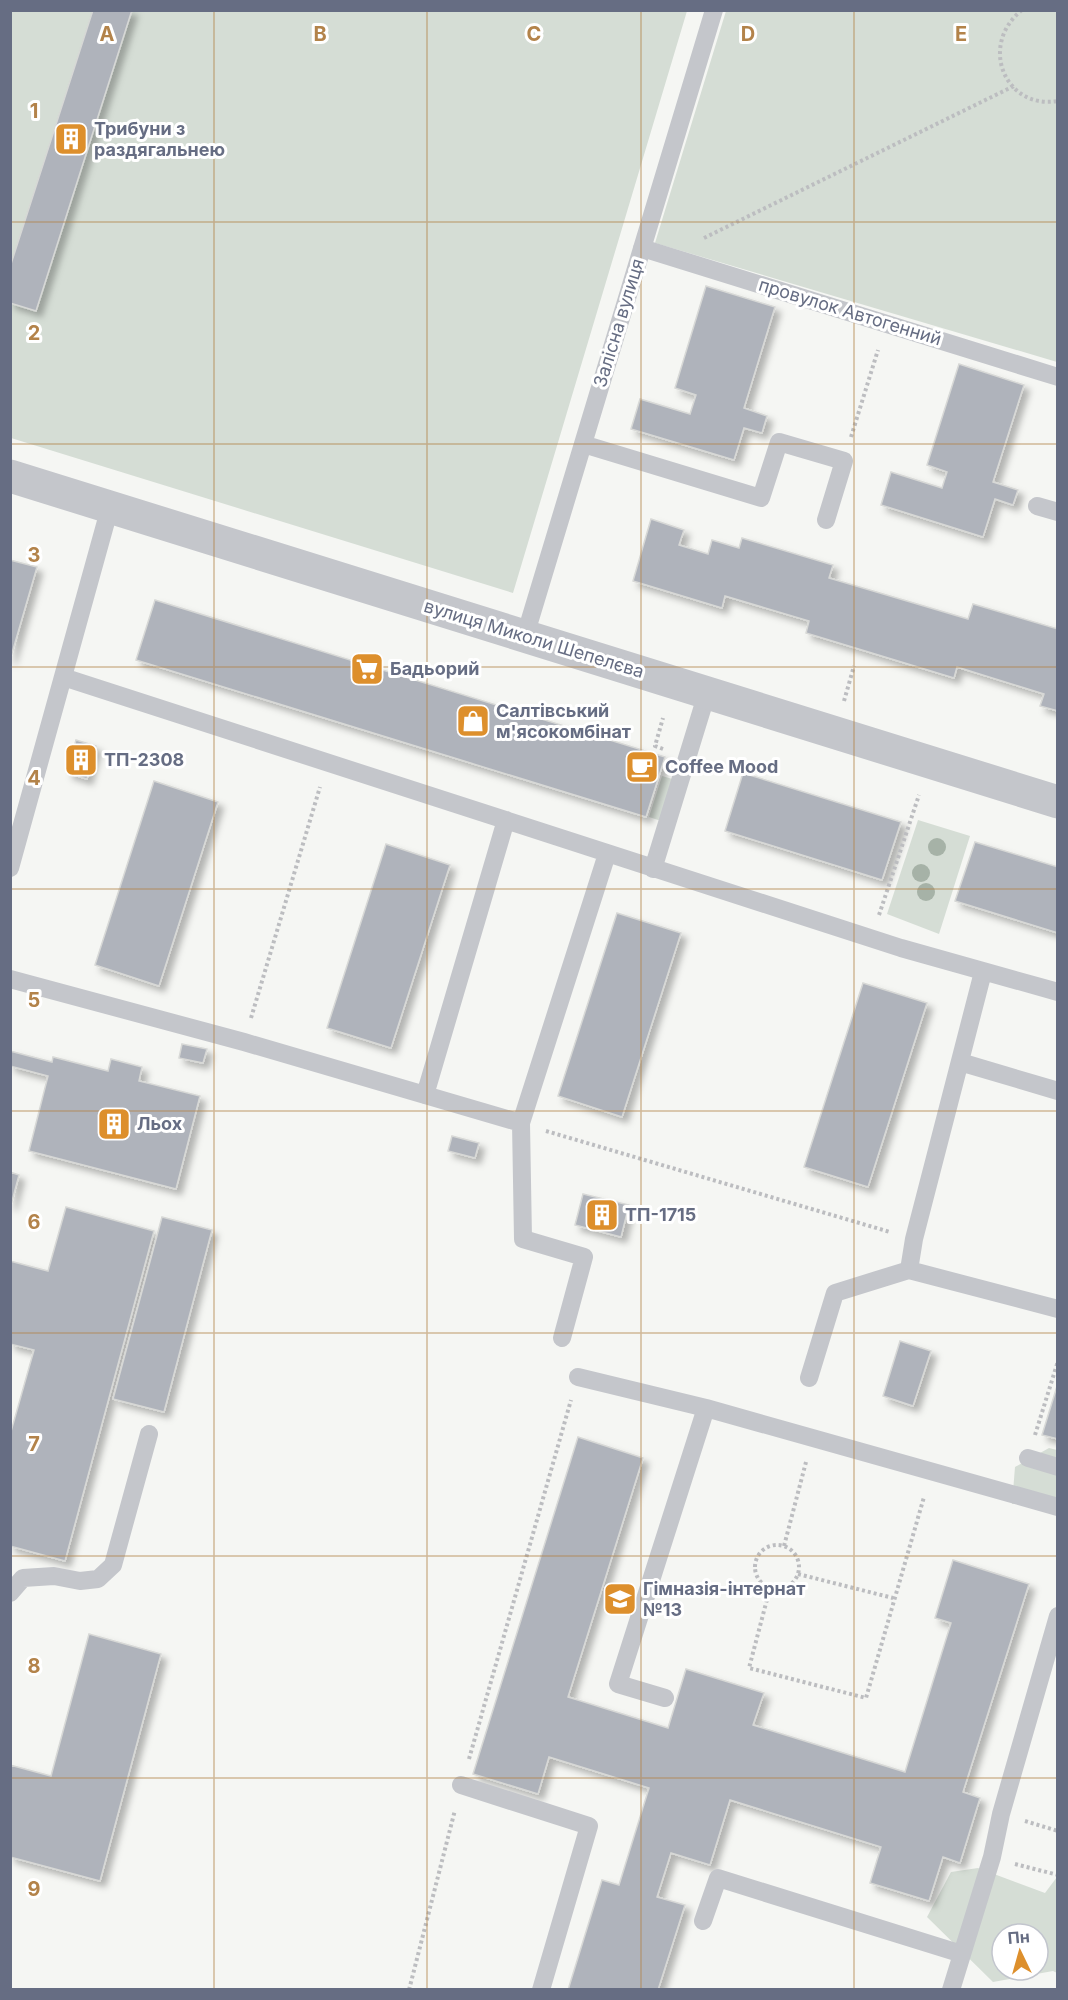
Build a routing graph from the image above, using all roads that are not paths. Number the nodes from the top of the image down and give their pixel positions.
1 (714, 10) edge
2 (642, 248) junction
3 (1058, 377) edge
4 (583, 444) junction
5 (10, 476) edge
6 (1037, 506) dead end
7 (110, 507) junction
8 (1058, 512) edge
9 (826, 520) dead end
10 (525, 636) junction
11 (63, 676) junction
12 (707, 693) junction
13 (1058, 802) edge
14 (506, 820) junction
15 (607, 854) junction
16 (10, 868) edge
17 (653, 869) junction
18 (983, 972) junction
19 (10, 979) edge
20 (1058, 992) edge
21 (960, 1062) junction
22 (1058, 1091) edge
23 (425, 1095) junction
24 (521, 1123) junction
25 (909, 1270) junction
26 (1058, 1309) edge
27 (562, 1338) dead end
28 (578, 1377) road end
29 (809, 1378) dead end
30 (706, 1408) junction
31 (149, 1434) dead end
32 (1028, 1458) road end
33 (1058, 1467) edge
34 (1058, 1507) edge
35 (10, 1593) edge
36 (1058, 1616) edge
37 (665, 1698) dead end
38 (461, 1785) road end
39 (703, 1921) dead end
40 (962, 1954) junction
41 (541, 1989) edge
42 (951, 1989) edge

1 - 2 lane, Залісна вулиця
2 - 3 lane, провулок Автогенний
2 - 4 lane, Залісна вулиця
4 - 9 lane
4 - 10 lane, Залісна вулиця
5 - 7 street, вулиця Миколи Шепелєва
6 - 8 lane
7 - 10 street, вулиця Миколи Шепелєва
7 - 11 lane
10 - 12 street, вулиця Миколи Шепелєва
11 - 14 lane
11 - 16 lane
12 - 13 street, вулиця Миколи Шепелєва
12 - 17 lane
14 - 15 lane
14 - 23 lane
15 - 17 lane
15 - 24 lane
17 - 18 lane
18 - 20 lane
18 - 21 lane
19 - 23 lane
21 - 22 lane
21 - 25 lane
23 - 24 lane
24 - 27 lane
25 - 26 lane
25 - 29 lane
28 - 30 lane
30 - 34 lane
30 - 37 lane
31 - 35 lane
32 - 33 lane
36 - 40 lane
38 - 41 lane
39 - 40 lane
40 - 42 lane

